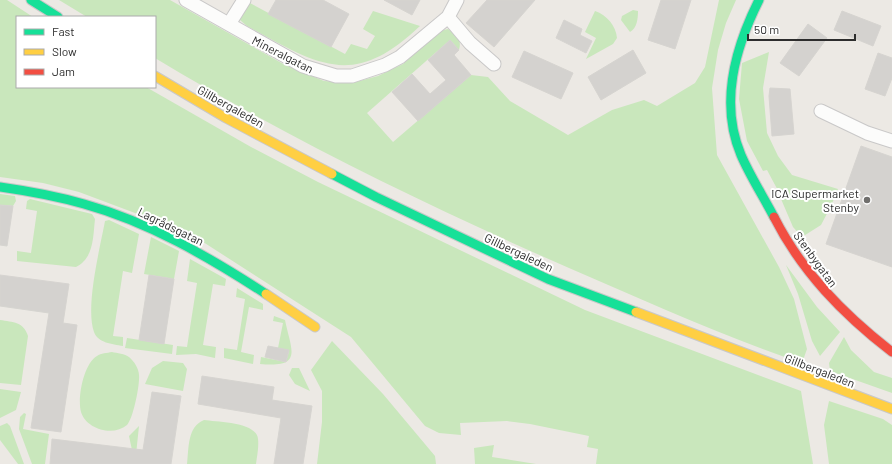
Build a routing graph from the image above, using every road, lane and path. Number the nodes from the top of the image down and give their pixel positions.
1 (32, 0) edge
2 (186, 0) edge
3 (244, 0) edge
4 (457, 0) edge
5 (758, 0) edge
6 (56, 16) edge
7 (448, 17) junction
8 (229, 24) junction
9 (494, 64) dead end
10 (156, 77) edge
11 (821, 111) dead end
12 (892, 141) edge
13 (0, 186) edge
14 (315, 327) dead end
15 (892, 352) edge
16 (892, 409) edge

1 - 6 main road
2 - 8 street, Mineralgatan
3 - 8 street
4 - 7 street, Mineralgatan
5 - 15 main road, Stenbygatan
7 - 8 street, Mineralgatan
7 - 9 street
10 - 16 main road, Gillbergaleden
11 - 12 street
13 - 14 main road, Lagrådsgatan

